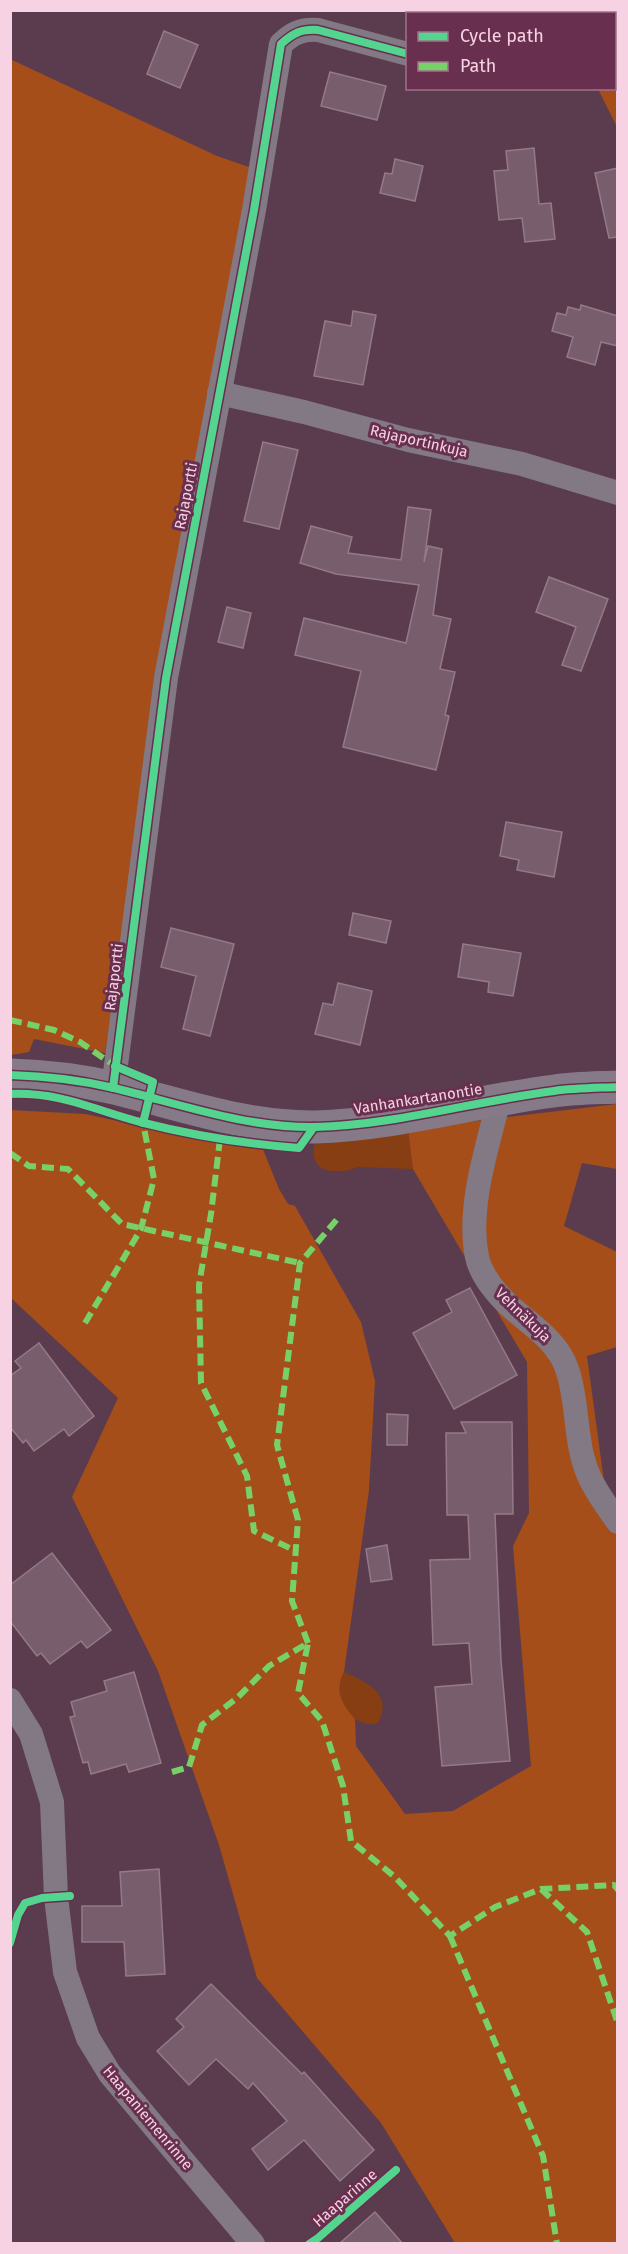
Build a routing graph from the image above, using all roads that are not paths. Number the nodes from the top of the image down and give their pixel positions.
1 (406, 53) edge
2 (219, 393) junction
3 (618, 493) edge
4 (10, 1075) edge
5 (618, 1087) edge
6 (113, 1088) junction
7 (499, 1100) junction
8 (618, 1522) edge
9 (10, 1700) edge
10 (253, 2244) edge

1 - 2 street, Rajaportti
2 - 3 street, Rajaportinkuja
2 - 6 street, Rajaportti
4 - 6 street, Vanhankartanontie
5 - 7 street, Vanhankartanontie
6 - 7 street, Vanhankartanontie
7 - 8 street, Vehnäkuja
9 - 10 street, Haapaniemenrinne

